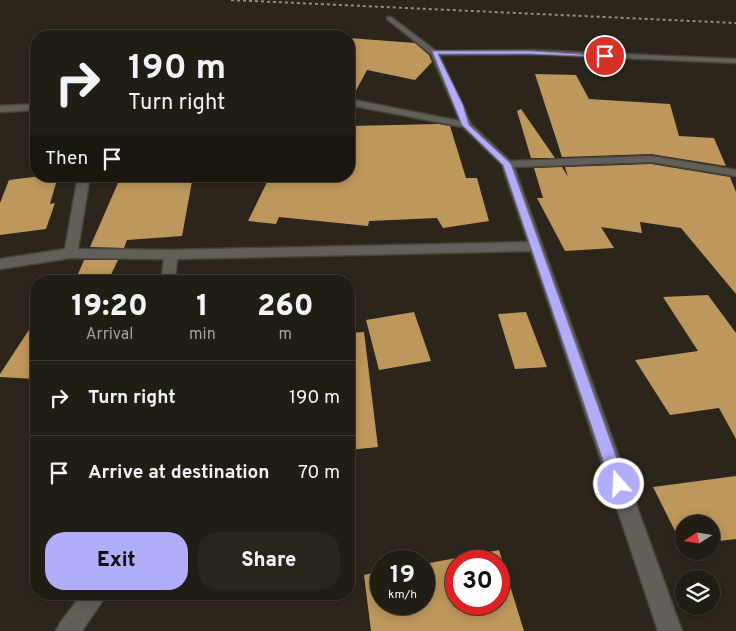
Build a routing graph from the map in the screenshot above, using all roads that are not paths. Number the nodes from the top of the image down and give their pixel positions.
1 (390, 18) dead end
2 (434, 53) junction
3 (736, 61) edge
4 (355, 103) edge
5 (30, 107) edge
6 (0, 109) edge
7 (466, 125) junction
8 (507, 164) junction
9 (736, 173) edge
10 (83, 182) edge
11 (535, 246) junction
12 (71, 252) junction
13 (170, 255) junction
14 (0, 264) edge
15 (168, 275) edge
16 (91, 600) edge
17 (68, 631) edge
18 (670, 631) edge

1 - 2 street
2 - 3 street
2 - 7 street
4 - 7 street
5 - 6 street
7 - 8 street
8 - 9 street
8 - 11 street
10 - 12 street
11 - 13 street
11 - 18 street
12 - 13 street
12 - 14 street
13 - 15 street
16 - 17 street

